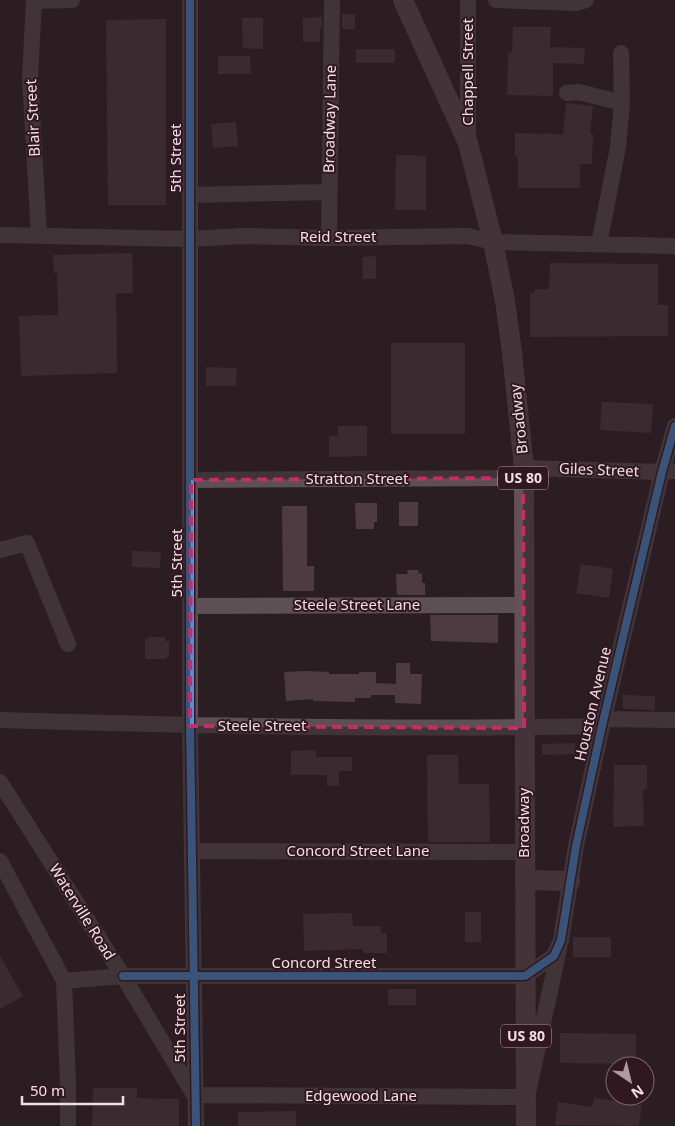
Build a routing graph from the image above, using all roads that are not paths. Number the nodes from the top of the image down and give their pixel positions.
1 (72, 0) edge
2 (190, 0) edge
3 (332, 0) edge
4 (403, 0) edge
5 (468, 0) edge
6 (496, 0) edge
7 (508, 0) edge
8 (586, 0) edge
9 (43, 1) edge
10 (620, 53) dead end
11 (567, 92) dead end
12 (622, 103) junction
13 (468, 143) junction
14 (330, 192) junction
15 (190, 195) junction
16 (0, 235) edge
17 (40, 236) junction
18 (329, 238) junction
19 (190, 239) junction
20 (492, 242) junction
21 (599, 244) junction
22 (675, 246) edge
23 (675, 426) edge
24 (669, 471) edge
25 (524, 473) junction
26 (191, 480) junction
27 (0, 550) edge
28 (523, 605) junction
29 (190, 606) junction
30 (68, 644) dead end
31 (0, 720) edge
32 (675, 720) edge
33 (602, 723) junction
34 (190, 726) junction
35 (524, 728) junction
36 (0, 782) edge
37 (192, 851) junction
38 (525, 852) junction
39 (0, 860) edge
40 (525, 880) junction
41 (570, 881) junction
42 (561, 940) junction
43 (123, 976) junction
44 (525, 976) junction
45 (194, 977) junction
46 (64, 981) junction
47 (194, 1095) junction
48 (527, 1097) junction
49 (68, 1126) edge
50 (196, 1126) edge
51 (526, 1126) edge

1 - 9 street
2 - 15 street, 5th Street
3 - 14 street, Broadway Lane
4 - 13 main road, Broadway / US 80
5 - 13 street, Chappell Street
6 - 7 street
7 - 8 street
9 - 17 street, Blair Street
10 - 12 street
11 - 12 street
12 - 21 street
13 - 20 main road, Broadway / US 80
14 - 15 street
14 - 18 street, Broadway Lane
15 - 19 street, 5th Street
16 - 17 street, Reid Street
17 - 19 street, Reid Street
18 - 19 street, Reid Street
18 - 20 street, Reid Street
19 - 26 street, 5th Street
20 - 21 street, Reid Street
20 - 25 main road, Broadway / US 80
21 - 22 street, Reid Street
23 - 24 street, Houston Avenue
24 - 25 street, Giles Street
24 - 33 street, Houston Avenue
25 - 26 street, Stratton Street
25 - 28 main road, Broadway / US 80
26 - 29 street, 5th Street
27 - 30 street
28 - 29 street, Steele Street Lane
28 - 35 main road, Broadway / US 80
29 - 34 street, 5th Street
31 - 34 street, Steele Street
32 - 33 street, Steele Street
33 - 35 street, Steele Street
33 - 41 street, Houston Avenue
34 - 35 street, Steele Street
34 - 37 street, 5th Street
35 - 38 main road, Broadway / US 80
36 - 43 street, Waterville Road
37 - 38 street, Concord Street Lane
37 - 45 street, 5th Street
38 - 40 main road, Broadway / US 80
39 - 46 street
40 - 41 main road
40 - 44 main road, Broadway / US 80
41 - 42 street, Houston Avenue
42 - 44 street, Houston Avenue
42 - 48 street
43 - 45 street, Concord Street
43 - 46 street, Concord Street
43 - 47 street, Waterville Road
44 - 45 street, Concord Street
44 - 48 main road, US 80
45 - 47 street, 5th Street
46 - 49 street
47 - 48 street, Edgewood Lane
47 - 50 street, 5th Street
48 - 51 main road, US 80

